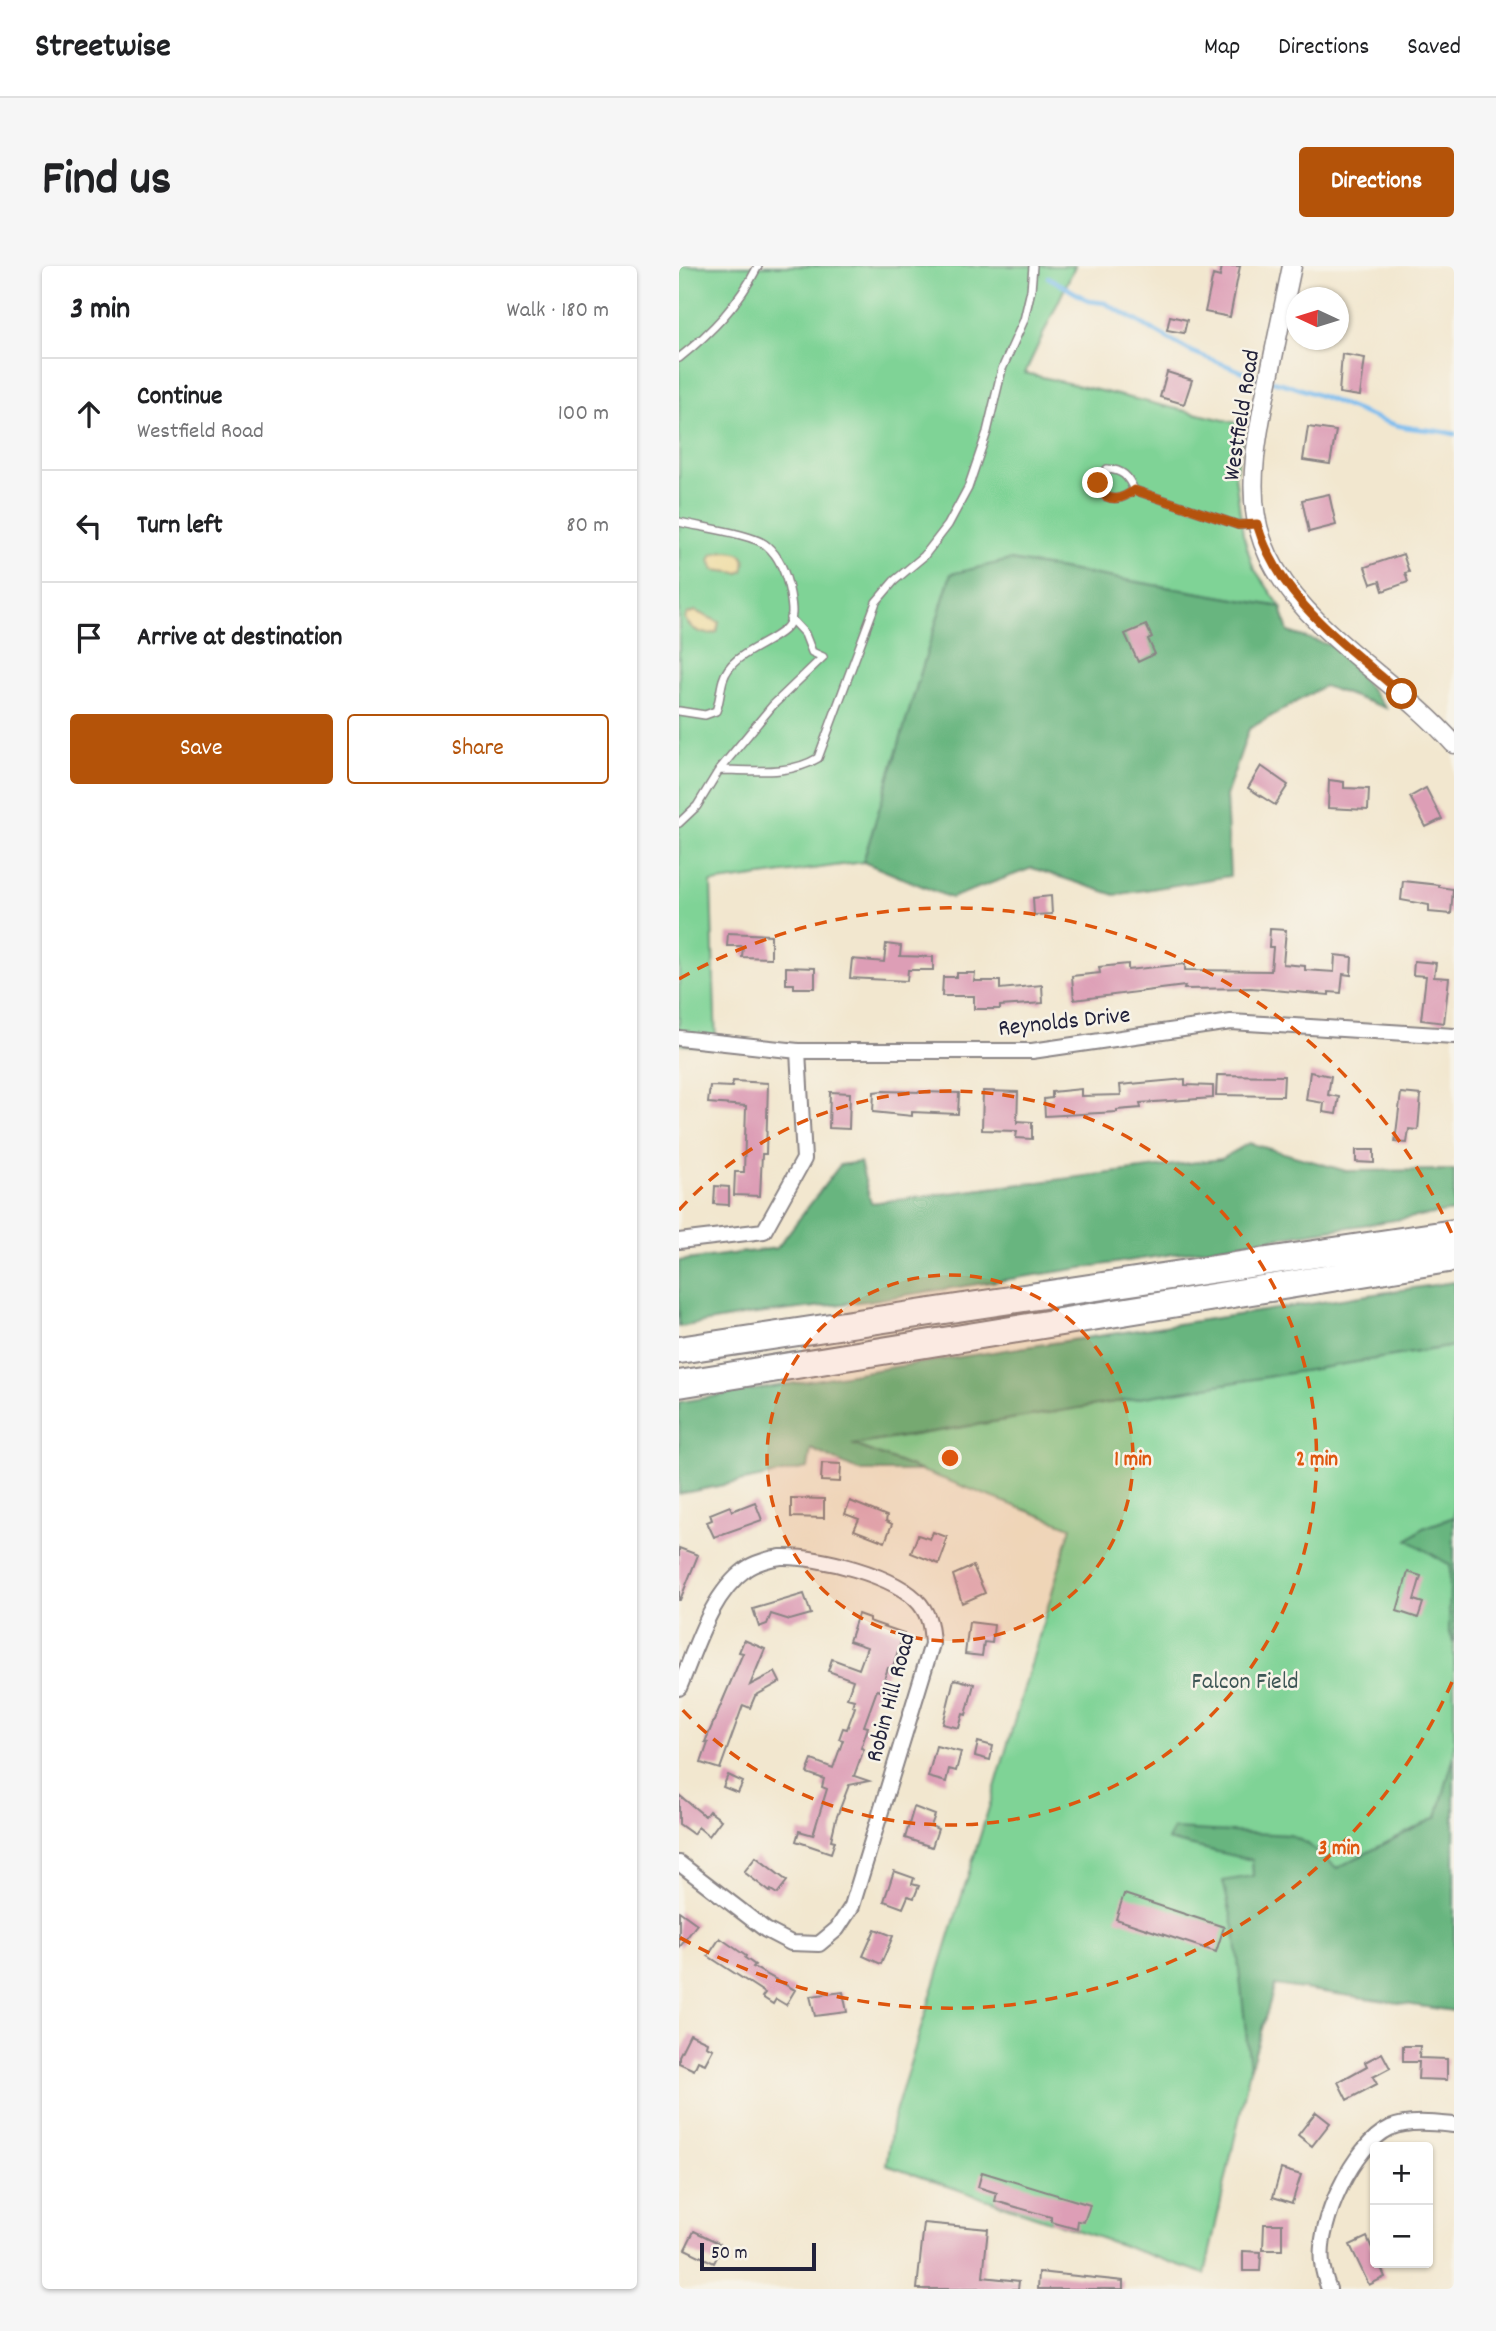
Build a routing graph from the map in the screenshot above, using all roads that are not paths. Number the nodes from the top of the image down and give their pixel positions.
1 (758, 266) edge
2 (1033, 266) edge
3 (1292, 266) edge
4 (679, 358) edge
5 (1134, 490) junction
6 (679, 522) edge
7 (1257, 524) junction
8 (790, 618) junction
9 (679, 711) edge
10 (1454, 744) edge
11 (719, 770) junction
12 (679, 823) edge
13 (1454, 1036) edge
14 (679, 1038) edge
15 (799, 1051) junction
16 (1454, 1233) edge
17 (679, 1241) edge
18 (1454, 1258) edge
19 (679, 1350) edge
20 (679, 1384) edge
21 (679, 1688) edge
22 (679, 1863) edge
23 (1454, 2125) edge
24 (1329, 2289) edge

1 - 4 lane
2 - 11 lane
3 - 7 street, Westfield Road
5 - 5 lane
5 - 7 lane
6 - 8 lane
7 - 10 street, Westfield Road
8 - 9 lane
8 - 11 lane
11 - 12 lane
13 - 15 street, Reynolds Drive
14 - 15 street, Reynolds Drive
15 - 17 street
16 - 19 highway
18 - 20 highway
21 - 22 street, Robin Hill Road
23 - 24 street

